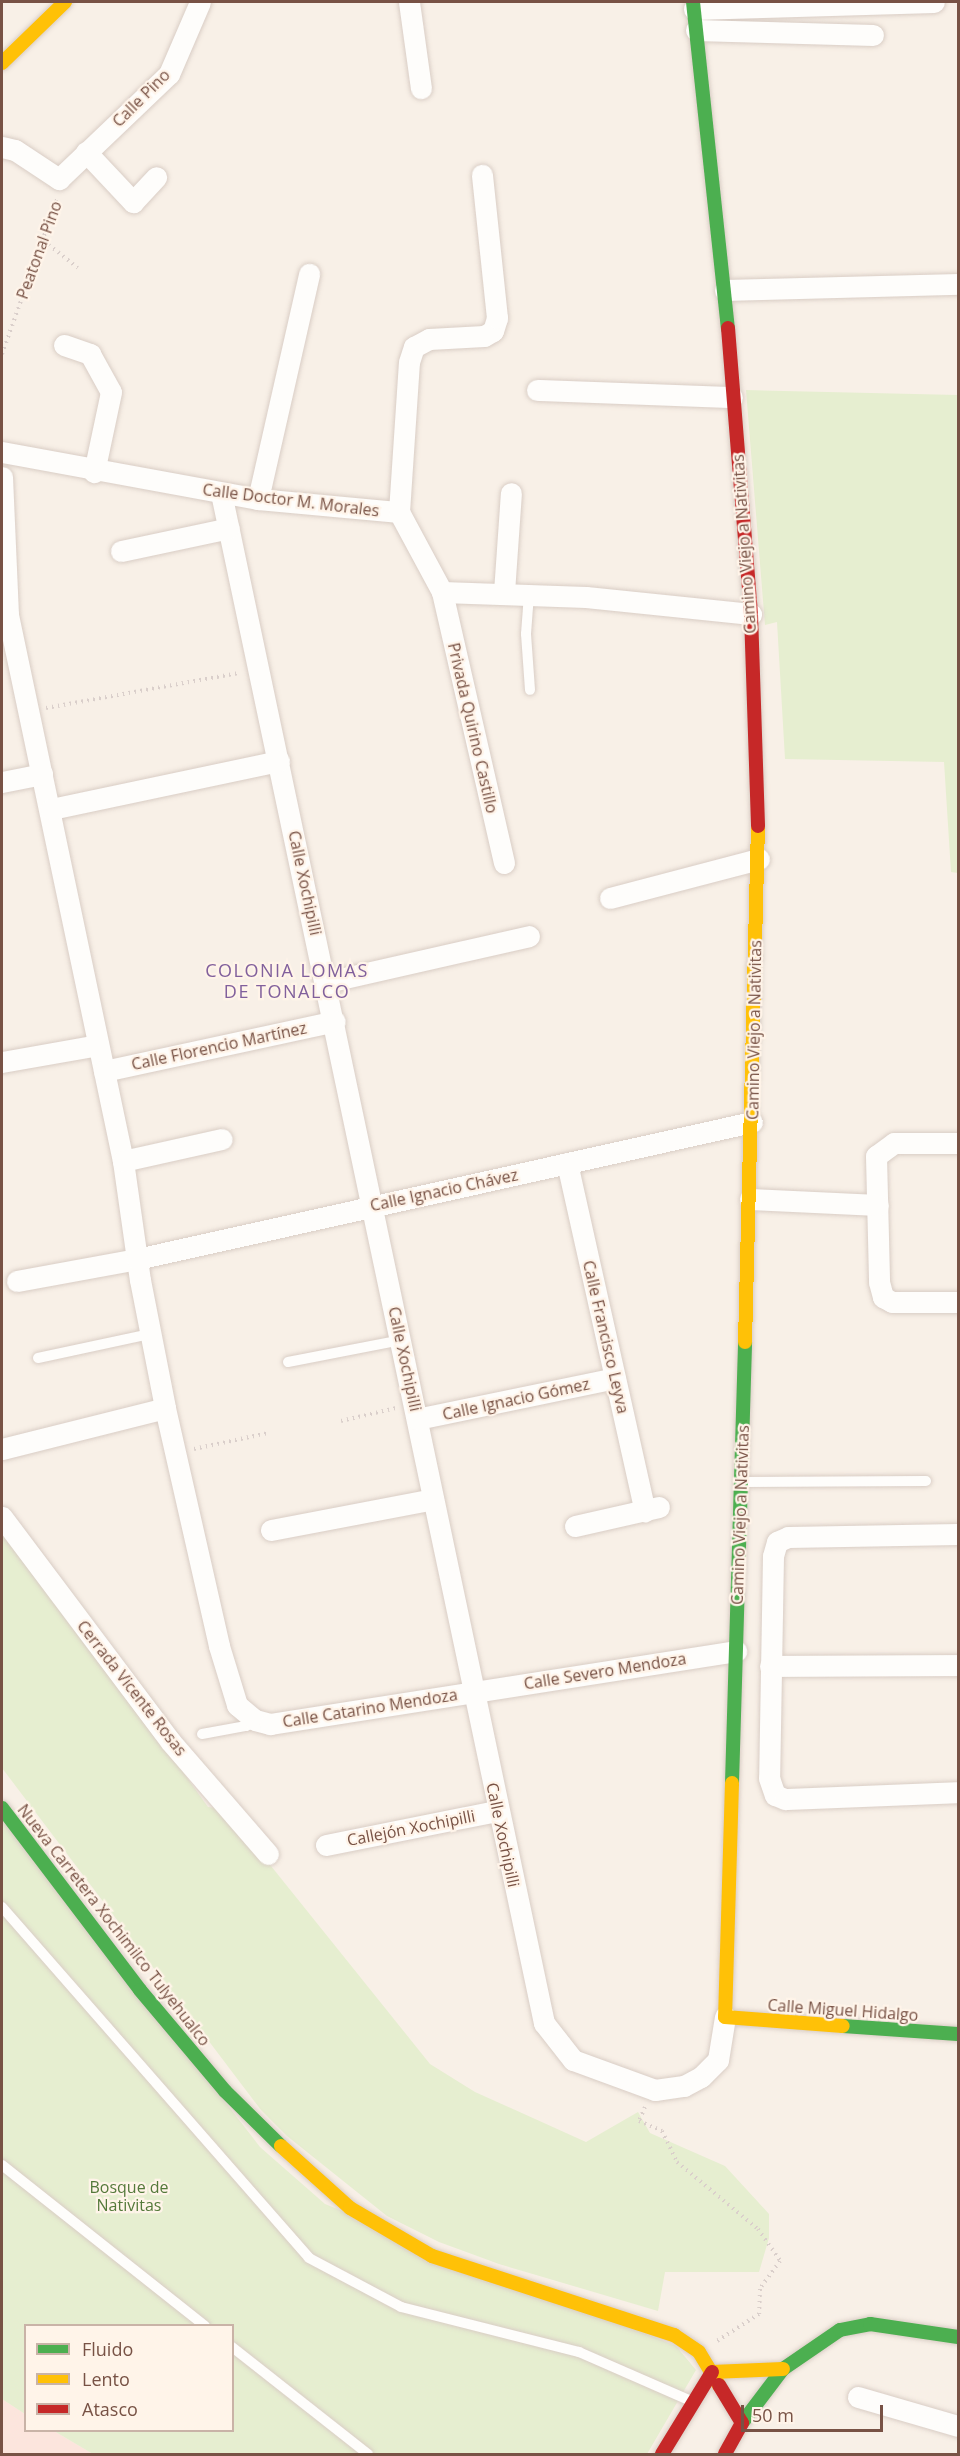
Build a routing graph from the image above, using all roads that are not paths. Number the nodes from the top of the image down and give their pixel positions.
1 (65, 2) edge
2 (200, 2) edge
3 (410, 2) edge
4 (934, 2) edge
5 (694, 14) edge
6 (873, 35) dead end
7 (2, 63) edge
8 (421, 88) dead end
9 (2, 147) edge
10 (86, 152) junction
11 (482, 175) dead end
12 (156, 177) dead end
13 (309, 274) dead end
14 (958, 284) edge
15 (725, 290) junction
16 (64, 345) dead end
17 (537, 390) dead end
18 (732, 397) junction
19 (2, 452) edge
20 (94, 472) junction
21 (2, 477) edge
22 (220, 493) junction
23 (511, 493) dead end
24 (258, 499) junction
25 (399, 512) junction
26 (229, 528) junction
27 (121, 551) dead end
28 (442, 592) junction
29 (504, 592) junction
30 (530, 594) junction
31 (751, 614) junction
32 (530, 690) dead end
33 (279, 761) junction
34 (42, 774) junction
35 (2, 782) edge
36 (51, 809) junction
37 (759, 859) junction
38 (504, 863) dead end
39 (610, 898) dead end
40 (529, 936) dead end
41 (327, 982) junction
42 (335, 1021) junction
43 (98, 1045) junction
44 (2, 1062) edge
45 (104, 1071) junction
46 (752, 1122) junction
47 (222, 1139) dead end
48 (958, 1143) edge
49 (123, 1161) junction
50 (567, 1163) junction
51 (750, 1199) junction
52 (373, 1205) junction
53 (878, 1205) junction
54 (137, 1259) junction
55 (17, 1281) dead end
56 (958, 1302) edge
57 (150, 1334) junction
58 (401, 1340) junction
59 (38, 1358) dead end
60 (288, 1362) dead end
61 (615, 1378) junction
62 (165, 1408) junction
63 (415, 1412) junction
64 (2, 1449) edge
65 (926, 1481) dead end
66 (741, 1482) junction
67 (433, 1499) junction
68 (2, 1517) edge
69 (575, 1526) dead end
70 (271, 1530) dead end
71 (958, 1534) edge
72 (736, 1651) junction
73 (958, 1665) edge
74 (770, 1666) junction
75 (474, 1691) junction
76 (255, 1719) junction
77 (202, 1734) dead end
78 (958, 1792) edge
79 (2, 1808) edge
80 (496, 1811) junction
81 (326, 1845) dead end
82 (268, 1854) dead end
83 (2, 1907) edge
84 (725, 2017) junction
85 (958, 2034) edge
86 (718, 2060) joint
87 (2, 2165) edge
88 (204, 2324) edge
89 (958, 2337) edge
90 (234, 2349) edge
91 (783, 2369) junction
92 (712, 2372) junction
93 (858, 2397) dead end
94 (694, 2403) junction
95 (742, 2423) junction
96 (958, 2426) edge
97 (368, 2454) edge
98 (662, 2454) edge
99 (725, 2454) edge

1 - 7 street
2 - 10 street, Calle Pino
3 - 8 street
4 - 5 street
5 - 6 street
5 - 15 street, Camino Viejo a Nativitas
9 - 10 street, Calle Pino
10 - 12 street
11 - 25 street
13 - 24 street
14 - 15 street
15 - 18 street, Camino Viejo a Nativitas
16 - 20 street
17 - 18 street
18 - 31 street, Camino Viejo a Nativitas
19 - 20 street, Calle Doctor M. Morales
20 - 22 street, Calle Doctor M. Morales
21 - 34 street
22 - 24 street, Calle Doctor M. Morales
22 - 26 street, Calle Xochipilli
23 - 29 street
24 - 25 street, Calle Doctor M. Morales
25 - 28 street, Calle Doctor M. Morales
26 - 27 street
26 - 33 street, Calle Xochipilli
28 - 29 street
28 - 38 street, Privada Quirino Castillo
29 - 30 street
30 - 31 street
30 - 32 lane
31 - 37 street, Camino Viejo a Nativitas
33 - 36 street
33 - 41 street, Calle Xochipilli
34 - 35 street
34 - 36 street
36 - 43 street
37 - 39 street
37 - 46 street, Camino Viejo a Nativitas
40 - 41 street
41 - 42 street, Calle Xochipilli
42 - 45 street, Calle Florencio Martínez
42 - 52 street, Calle Xochipilli
43 - 44 street
43 - 45 street
45 - 49 street
46 - 50 street, Calle Ignacio Chávez
46 - 51 street, Camino Viejo a Nativitas
47 - 49 street
48 - 53 street
49 - 54 street
50 - 52 street, Calle Ignacio Chávez
50 - 61 street, Calle Francisco Leyva
51 - 53 street
51 - 66 street, Camino Viejo a Nativitas
52 - 54 street, Calle Ignacio Chávez
52 - 58 street, Calle Xochipilli
53 - 56 street
54 - 55 street, Calle Ignacio Chávez
54 - 57 street
57 - 59 lane
57 - 62 street
58 - 60 lane
58 - 63 street, Calle Xochipilli
61 - 63 street, Calle Ignacio Gómez
61 - 69 street, Calle Francisco Leyva
62 - 64 street
62 - 76 street
63 - 67 street, Calle Xochipilli
65 - 66 lane
66 - 72 street, Camino Viejo a Nativitas
67 - 70 street
67 - 75 street, Calle Xochipilli
68 - 82 street, Cerrada Vicente Rosas
71 - 74 street
72 - 75 street, Calle Severo Mendoza
72 - 84 street, Camino Viejo a Nativitas
73 - 74 street
74 - 78 street
75 - 76 street, Calle Catarino Mendoza
75 - 80 street, Calle Xochipilli
76 - 77 lane
79 - 92 street, Nueva Carretera Xochimilco Tulyehualco
80 - 81 street, Callejón Xochipilli
80 - 86 street, Calle Xochipilli
83 - 94 lane
84 - 85 street, Calle Miguel Hidalgo
84 - 86 street, Camino Viejo a Nativitas
87 - 88 lane
89 - 91 street
90 - 97 lane
91 - 92 street
91 - 95 street
92 - 94 street
92 - 95 street, Nueva Carretera Xochimilco Tulyehualco
93 - 96 street
94 - 98 street
95 - 99 street

